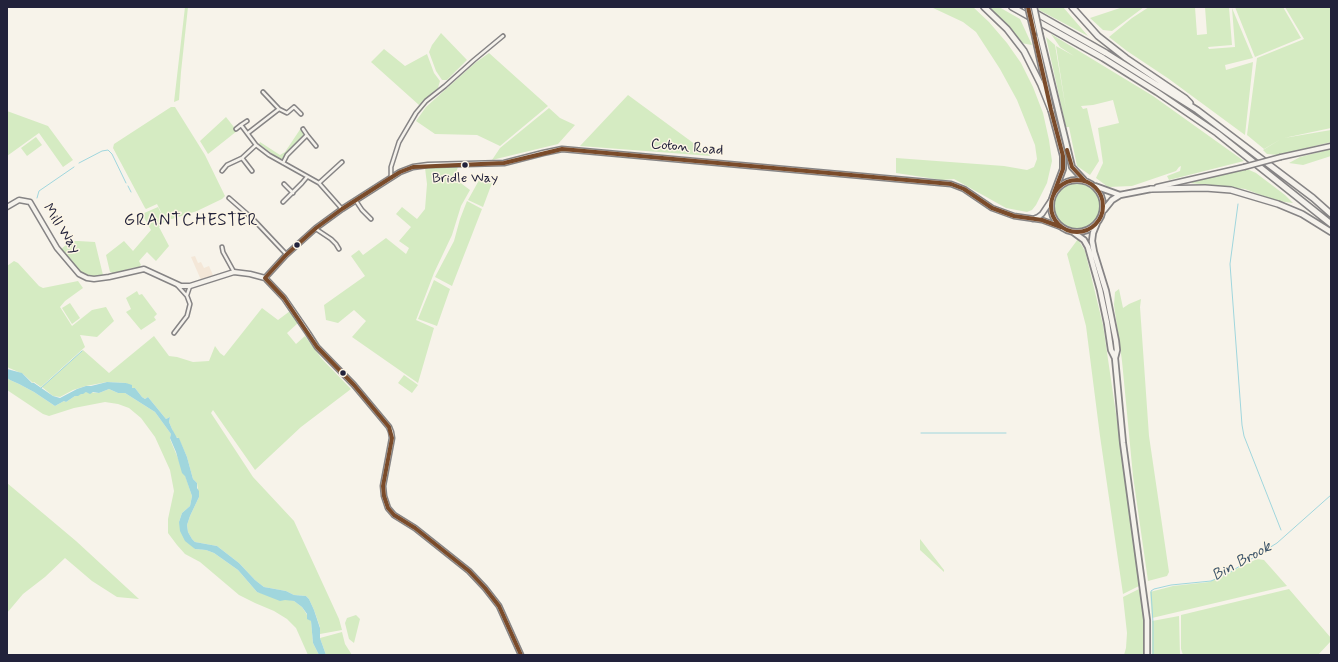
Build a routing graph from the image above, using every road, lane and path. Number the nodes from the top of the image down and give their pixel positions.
1 (984, 7) edge
2 (1012, 7) edge
3 (1025, 7) edge
4 (1028, 7) edge
5 (1034, 7) edge
6 (1072, 7) edge
7 (503, 36) dead end
8 (263, 92) dead end
9 (279, 109) junction
10 (1052, 110) junction
11 (1197, 110) junction
12 (301, 114) dead end
13 (247, 121) dead end
14 (241, 125) junction
15 (236, 129) dead end
16 (303, 129) dead end
17 (248, 133) junction
18 (307, 135) junction
19 (256, 145) junction
20 (316, 146) dead end
21 (1331, 146) edge
22 (242, 158) junction
23 (342, 162) dead end
24 (283, 163) junction
25 (222, 171) dead end
26 (252, 171) dead end
27 (307, 176) junction
28 (392, 177) junction
29 (1085, 181) junction
30 (319, 183) junction
31 (284, 184) dead end
32 (1093, 185) junction
33 (1151, 189) junction
34 (293, 193) junction
35 (1054, 193) junction
36 (1120, 195) junction
37 (229, 198) dead end
38 (1052, 199) junction
39 (356, 201) junction
40 (283, 202) dead end
41 (7, 207) edge
42 (342, 209) junction
43 (1103, 213) junction
44 (1331, 214) edge
45 (371, 219) dead end
46 (1032, 219) junction
47 (1097, 223) junction
48 (1331, 224) edge
49 (1061, 226) junction
50 (316, 228) junction
51 (1073, 232) junction
52 (1331, 232) edge
53 (222, 247) dead end
54 (339, 249) dead end
55 (286, 255) junction
56 (234, 272) junction
57 (265, 278) junction
58 (176, 285) junction
59 (190, 286) junction
60 (187, 296) junction
61 (174, 333) dead end
62 (1115, 358) junction
63 (522, 655) edge
64 (1148, 655) edge

1 - 10 highway
2 - 48 highway
3 - 11 highway
4 - 10 main road, bridge
5 - 29 main road, bridge
6 - 11 highway
7 - 28 street
8 - 9 street
9 - 12 street
9 - 17 street
10 - 35 main road
11 - 44 highway
13 - 14 street
14 - 15 street
14 - 17 street
16 - 18 street
17 - 19 street
18 - 20 street
18 - 24 street
19 - 22 street
19 - 24 street
21 - 33 street, bridge
22 - 25 street
22 - 26 street
23 - 30 street
24 - 27 street
27 - 30 street
27 - 34 street
28 - 39 street, Coton Road
28 - 46 street, Coton Road
29 - 32 main road
29 - 35 main road
30 - 42 street
31 - 34 street
32 - 36 main road
32 - 43 main road
33 - 36 main road
33 - 52 highway
34 - 40 street
35 - 38 main road
36 - 43 main road
37 - 55 street
38 - 46 street
38 - 49 main road
39 - 42 street, Coton Road
39 - 45 street
41 - 58 street, Mill Way
42 - 50 street, Coton Road
43 - 47 main road
46 - 49 street, Coton Road
47 - 51 main road
47 - 62 main road
49 - 51 main road
50 - 54 street
50 - 55 street, Coton Road
51 - 62 main road
53 - 56 street
55 - 57 street, Coton Road
56 - 57 street
56 - 59 street
57 - 63 street
58 - 59 street
58 - 60 street
59 - 60 street
60 - 61 street
62 - 64 main road

